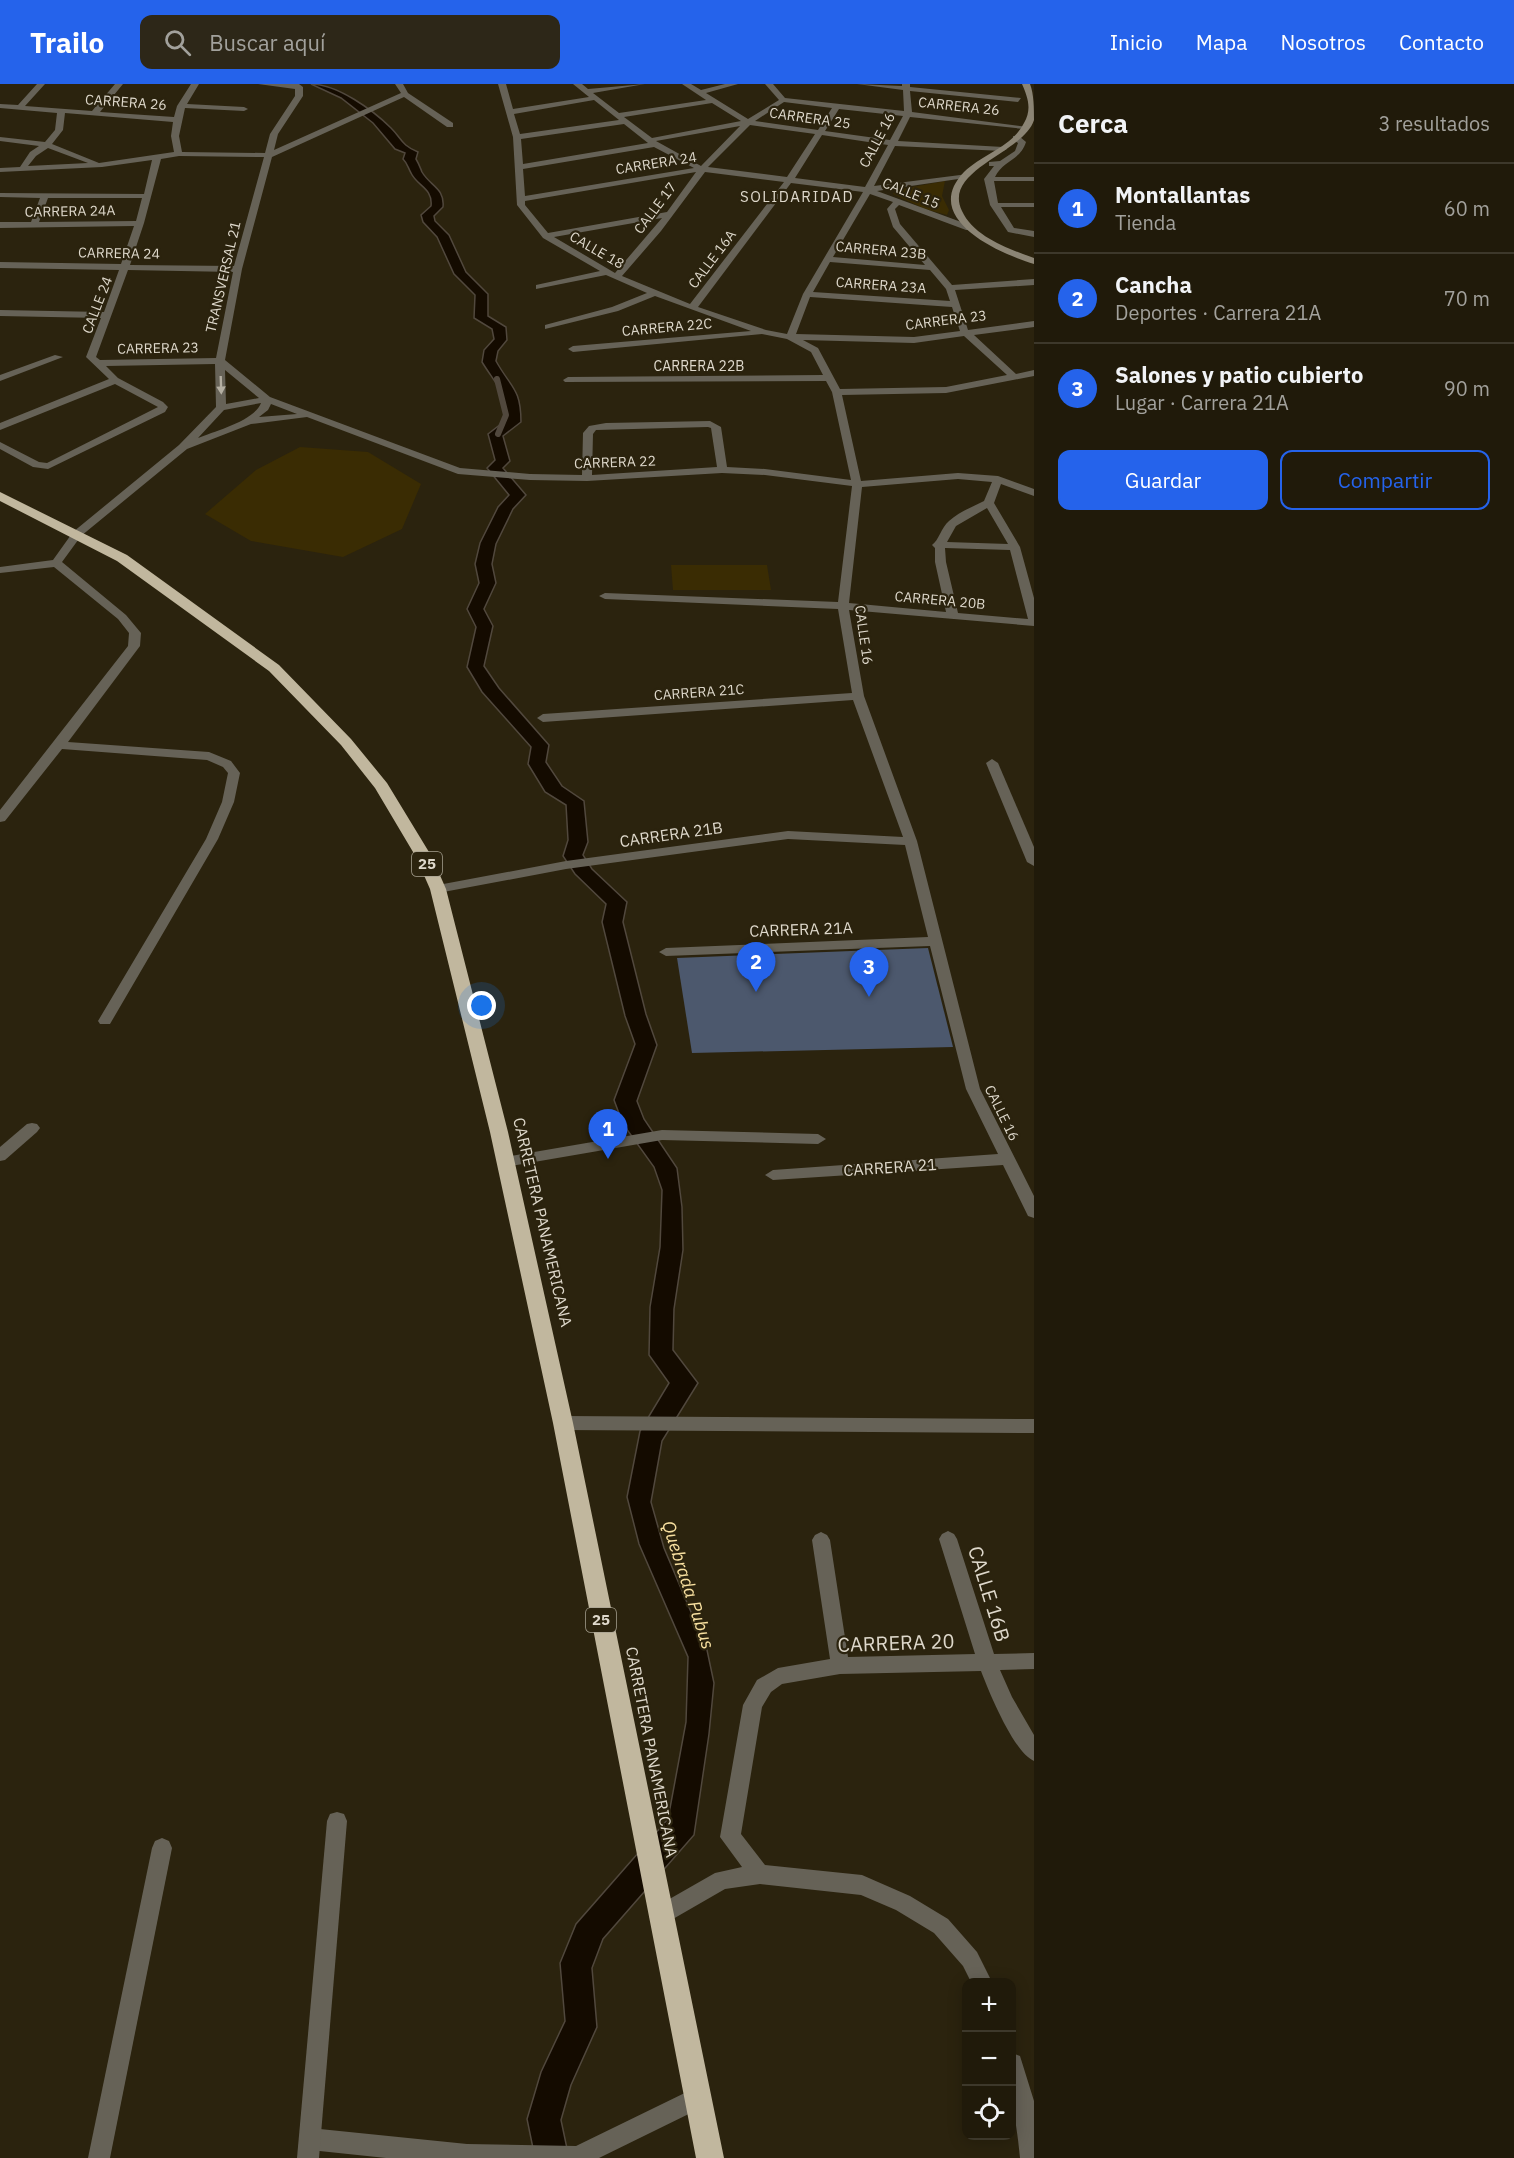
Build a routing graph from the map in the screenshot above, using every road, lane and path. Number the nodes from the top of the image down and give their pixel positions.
1 (41, 84) edge
2 (119, 84) edge
3 (195, 84) edge
4 (262, 84) edge
5 (399, 84) edge
6 (502, 84) edge
7 (578, 84) edge
8 (641, 84) edge
9 (686, 84) edge
10 (734, 84) edge
11 (769, 84) edge
12 (861, 84) edge
13 (1026, 84) edge
14 (297, 86) edge
15 (906, 86) edge
16 (990, 88) dead end
17 (699, 93) junction
18 (405, 94) junction
19 (591, 95) junction
20 (783, 100) junction
21 (1018, 100) junction
22 (713, 101) junction
23 (1033, 103) edge
24 (0, 106) edge
25 (181, 106) junction
26 (20, 107) junction
27 (836, 108) junction
28 (244, 109) dead end
29 (61, 111) junction
30 (1034, 111) edge
31 (511, 112) junction
32 (94, 114) junction
33 (908, 114) junction
34 (619, 115) junction
35 (177, 120) junction
36 (628, 121) junction
37 (748, 122) junction
38 (450, 125) dead end
39 (1024, 127) junction
40 (819, 134) junction
41 (517, 137) junction
42 (1016, 138) junction
43 (0, 139) edge
44 (653, 142) junction
45 (892, 143) junction
46 (47, 146) junction
47 (1003, 150) junction
48 (179, 154) junction
49 (270, 155) junction
50 (157, 158) junction
51 (1011, 158) junction
52 (1023, 158) dead end
53 (1002, 163) junction
54 (102, 165) junction
55 (976, 166) junction
56 (519, 167) junction
57 (44, 168) junction
58 (22, 169) junction
59 (702, 169) junction
60 (0, 170) edge
61 (965, 176) junction
62 (40, 177) dead end
63 (790, 179) junction
64 (988, 179) junction
65 (1034, 179) edge
66 (36, 186) dead end
67 (868, 190) junction
68 (0, 195) edge
69 (32, 195) junction
70 (45, 195) junction
71 (148, 196) junction
72 (520, 199) junction
73 (897, 201) junction
74 (994, 205) junction
75 (1034, 205) edge
76 (668, 214) junction
77 (140, 223) junction
78 (0, 225) edge
79 (34, 225) junction
80 (969, 228) junction
81 (1029, 234) edge
82 (546, 236) junction
83 (826, 259) junction
84 (1034, 261) edge
85 (0, 265) edge
86 (126, 267) junction
87 (238, 268) junction
88 (934, 268) junction
89 (607, 272) junction
90 (616, 277) junction
91 (1034, 282) edge
92 (538, 287) dead end
93 (950, 288) junction
94 (654, 293) junction
95 (807, 294) junction
96 (953, 304) junction
97 (692, 308) junction
98 (0, 314) edge
99 (107, 315) junction
100 (1034, 324) edge
101 (548, 327) dead end
102 (964, 331) junction
103 (764, 332) junction
104 (790, 337) junction
105 (573, 349) dead end
106 (58, 357) dead end
107 (94, 360) junction
108 (220, 361) junction
109 (1034, 373) edge
110 (1014, 377) junction
111 (0, 378) edge
112 (830, 378) junction
113 (115, 380) junction
114 (568, 380) dead end
115 (837, 392) junction
116 (267, 399) junction
117 (221, 408) junction
118 (305, 416) junction
119 (246, 422) junction
120 (0, 428) edge
121 (0, 445) edge
122 (183, 447) junction
123 (722, 470) junction
124 (587, 478) junction
125 (998, 479) junction
126 (857, 484) junction
127 (1034, 493) edge
128 (0, 496) edge
129 (989, 503) junction
130 (77, 534) junction
131 (937, 545) junction
132 (1015, 547) junction
133 (56, 563) junction
134 (0, 570) edge
135 (605, 596) dead end
136 (843, 606) junction
137 (953, 617) junction
138 (1034, 621) edge
139 (858, 696) junction
140 (543, 718) dead end
141 (59, 745) junction
142 (992, 763) dead end
143 (0, 818) edge
144 (911, 841) junction
145 (1034, 862) edge
146 (438, 889) junction
147 (936, 941) junction
148 (666, 952) dead end
149 (105, 1021) dead end
150 (32, 1128) dead end
151 (818, 1139) dead end
152 (0, 1156) edge
153 (1008, 1159) junction
154 (505, 1161) junction
155 (772, 1175) dead end
156 (1034, 1212) edge
157 (563, 1423) junction
158 (1034, 1426) edge
159 (948, 1539) dead end
160 (821, 1540) dead end
161 (1034, 1661) edge
162 (986, 1662) junction
163 (840, 1666) junction
164 (1034, 1752) edge
165 (337, 1821) dead end
166 (162, 1848) dead end
167 (760, 1874) junction
168 (659, 1914) junction
169 (980, 1978) edge
170 (1016, 2080) edge
171 (698, 2098) junction
172 (309, 2149) edge
173 (577, 2157) edge
174 (99, 2158) edge
175 (710, 2158) edge
176 (1031, 2158) edge

1 - 26 street
2 - 32 street
3 - 25 street
4 - 14 street
5 - 18 street
6 - 31 street
7 - 19 street
8 - 19 street
9 - 17 street
10 - 17 street
11 - 20 street
12 - 15 street
13 - 23 street
14 - 49 street, TRANSVERSAL 21
15 - 21 street
15 - 33 street, CALLE 16
16 - 21 street
17 - 22 street
18 - 38 street
18 - 49 street
19 - 31 street
19 - 34 street
20 - 27 street, CARRERA 26
20 - 37 street, CALLE 17
21 - 23 street
22 - 34 street
22 - 37 street
23 - 30 street
24 - 26 street, CARRERA 26
25 - 28 street
25 - 35 street
26 - 29 street, CARRERA 26
27 - 33 street, CARRERA 26
27 - 40 street, CALLE 16A
29 - 32 street, CARRERA 26
29 - 46 street
30 - 39 street
31 - 41 street
32 - 35 street, CARRERA 26
33 - 39 street, CARRERA 26
33 - 45 street, CALLE 16
34 - 36 street
35 - 48 street
36 - 41 street
36 - 44 street
37 - 40 street, CARRERA 25
37 - 44 street, CARRERA 25
37 - 59 street, CALLE 17
39 - 42 street
40 - 45 street, CARRERA 25
40 - 63 street, CALLE 16A
41 - 56 street
42 - 47 street
42 - 51 street
43 - 46 street
44 - 56 street, CARRERA 25
44 - 59 street
45 - 47 street, CARRERA 25
45 - 67 street, CALLE 16
46 - 54 street
46 - 58 street
47 - 55 street
48 - 49 street
48 - 50 street
49 - 87 street, TRANSVERSAL 21
50 - 54 street
50 - 71 street, CALLE 24
51 - 52 street
51 - 53 street
53 - 55 street
53 - 64 street
54 - 57 street
55 - 61 street
56 - 72 street
57 - 58 street
57 - 62 street
58 - 60 street
59 - 63 street, CARRERA 24
59 - 72 street, CARRERA 24
59 - 76 street, CALLE 17
61 - 67 street, CALLE 15
61 - 80 street
63 - 67 street, CARRERA 24
63 - 97 street, CALLE 16A
64 - 65 street
64 - 74 street
66 - 69 street
67 - 73 street, CALLE 15
67 - 83 street, CALLE 16
68 - 69 street
69 - 70 street
70 - 71 street
70 - 79 street
71 - 77 street, CALLE 24
72 - 82 street, CALLE 18
73 - 80 street, CALLE 15
73 - 88 street
74 - 75 street
74 - 81 street
76 - 82 street
76 - 90 street, CALLE 17
77 - 79 street, CARRERA 24A
77 - 86 street, CALLE 24
78 - 79 street, CARRERA 24A
80 - 84 street
82 - 89 street, CALLE 18
83 - 88 street, CARRERA 23B
83 - 95 street, CALLE 16
85 - 86 street, CARRERA 24
86 - 87 street, CARRERA 24
86 - 99 street, CALLE 24
87 - 108 street, TRANSVERSAL 21
88 - 93 street
89 - 90 street, CALLE 18
89 - 92 street
90 - 94 street, CALLE 18
91 - 93 street, CARRERA 23A
93 - 96 street
94 - 97 street, CALLE 18
94 - 101 street
95 - 96 street, CARRERA 23A
95 - 104 street, CALLE 16
96 - 102 street
97 - 103 street, CALLE 18
98 - 99 street
99 - 107 street, CALLE 24
100 - 102 street, CARRERA 23
102 - 104 street, CARRERA 23
102 - 110 street
103 - 104 street, CALLE 18
103 - 105 street, CARRERA 22C
104 - 112 street, CALLE 16
106 - 111 street
107 - 108 street, CARRERA 23
107 - 113 street
108 - 116 street, CARRERA 22
108 -> 117 street, TRANSVERSAL 21
109 - 110 street
110 - 115 street
112 - 114 street, CARRERA 22B
112 - 115 street, CALLE 16
113 - 120 street
113 - 121 street
115 - 126 street, CALLE 16
116 - 117 street
116 - 118 street, CARRERA 22
116 - 119 street
117 - 122 street
118 - 119 street
118 - 124 street, CARRERA 22
119 - 122 street
122 - 130 street
123 - 124 street, CARRERA 22
123 - 124 street
123 - 126 street, CARRERA 22
125 - 126 street, CARRERA 22
125 - 127 street, CARRERA 22
125 - 129 street
126 - 136 street, CALLE 16
128 - 130 highway, CARRETERA PANAMERICANA / 25
129 - 131 street
129 - 132 street
130 - 133 street
130 - 146 highway, CARRETERA PANAMERICANA / 25
131 - 132 street
131 - 137 street
132 - 138 street
133 - 134 street
133 - 141 street
135 - 136 street, CARRERA 20B
136 - 137 street, CARRERA 20B
136 - 139 street, CALLE 16
137 - 138 street, CARRERA 20B
139 - 140 street, CARRERA 21C
139 - 144 street, CALLE 16
141 - 143 street
141 - 149 street
142 - 145 street
144 - 146 street, CARRERA 21B
144 - 147 street, CALLE 16
146 - 154 highway, CARRETERA PANAMERICANA / 25
147 - 148 street, CARRERA 21A
147 - 153 street, CALLE 16
150 - 152 street
151 - 154 street
153 - 155 street, CARRERA 21
153 - 156 street, CALLE 16
154 - 157 highway, CARRETERA PANAMERICANA / 25
157 - 158 street
157 - 168 highway, CARRETERA PANAMERICANA / 25
159 - 162 street, CALLE 16B
160 - 163 street
161 - 162 street, CARRERA 20
162 - 163 street, CARRERA 20
162 - 164 street, CALLE 16B
163 - 167 street, CARRERA 20
165 - 172 street
166 - 174 street
167 - 168 street
167 - 169 street
168 - 171 highway, CARRETERA PANAMERICANA / 25
170 - 176 street
171 - 173 street
171 - 175 highway, CARRETERA PANAMERICANA / 25
172 - 173 street

